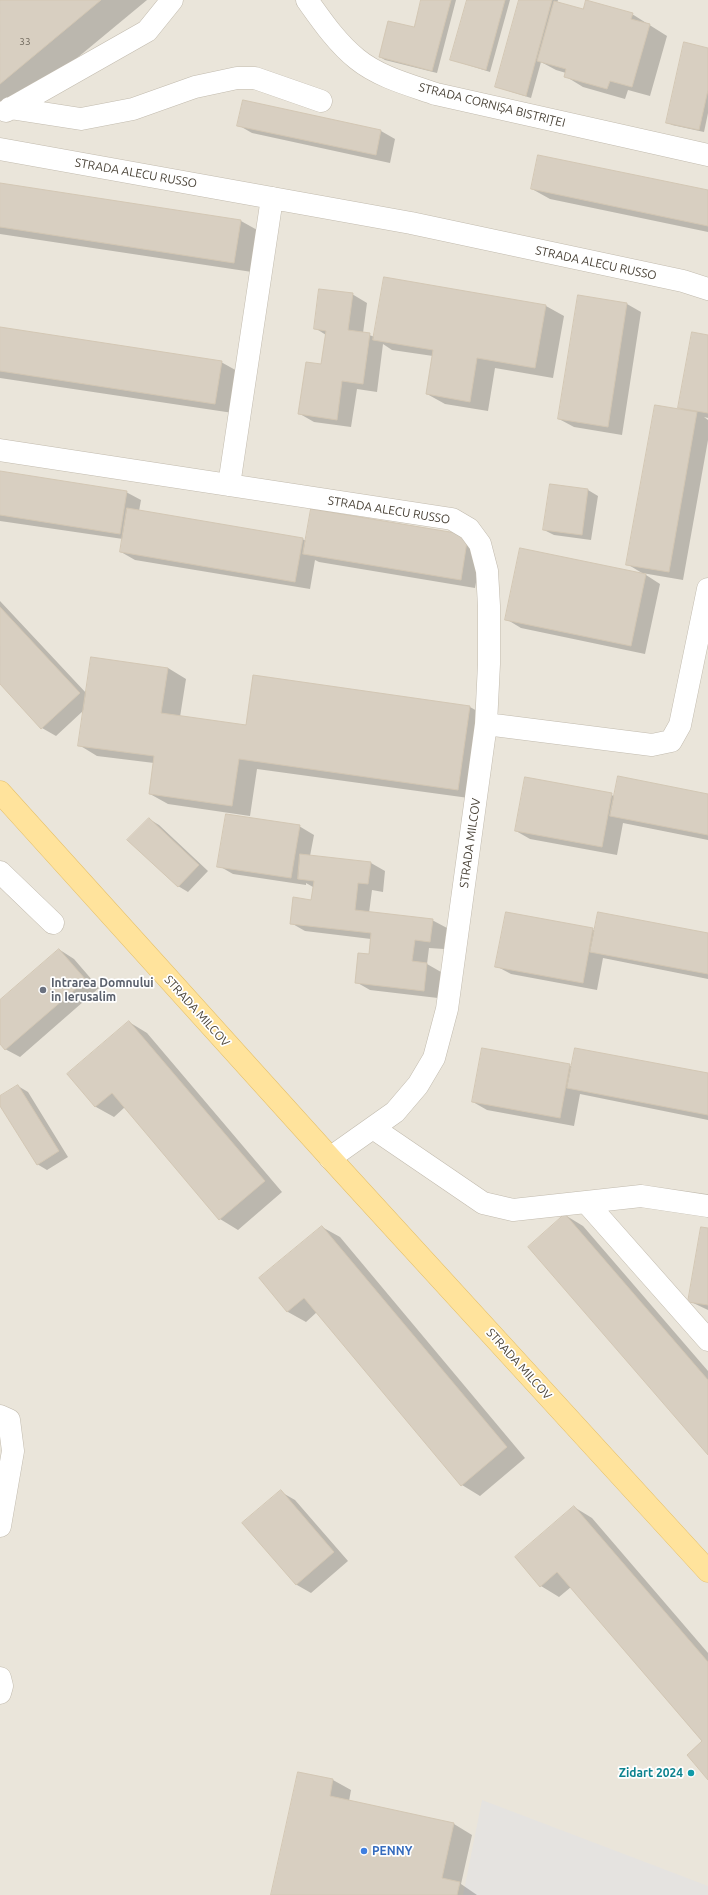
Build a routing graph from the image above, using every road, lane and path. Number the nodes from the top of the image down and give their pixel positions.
1 (172, 0) edge
2 (307, 0) edge
3 (321, 101) dead end
4 (5, 111) edge
5 (0, 149) edge
6 (708, 155) edge
7 (272, 198) junction
8 (708, 289) edge
9 (0, 450) edge
10 (229, 485) junction
11 (708, 589) edge
12 (486, 724) junction
13 (0, 792) edge
14 (0, 872) edge
15 (52, 923) dead end
16 (373, 1128) junction
17 (330, 1158) junction
18 (586, 1202) junction
19 (708, 1206) edge
20 (708, 1340) edge
21 (0, 1416) edge
22 (0, 1526) edge
23 (708, 1571) edge
24 (0, 1678) edge
25 (0, 1693) edge

1 - 4 street
2 - 6 street, STRADA CORNIȘA BISTRIȚEI
3 - 4 street
5 - 7 street, STRADA ALECU RUSSO
7 - 8 street, STRADA ALECU RUSSO
7 - 10 street
9 - 10 street, STRADA ALECU RUSSO
10 - 12 street, STRADA ALECU RUSSO
11 - 12 street
12 - 16 street, STRADA MILCOV
13 - 17 main road, STRADA MILCOV
14 - 15 street
16 - 17 street, STRADA MILCOV
16 - 18 street
17 - 23 main road, STRADA MILCOV
18 - 19 street
18 - 20 street
21 - 22 street
24 - 25 street

